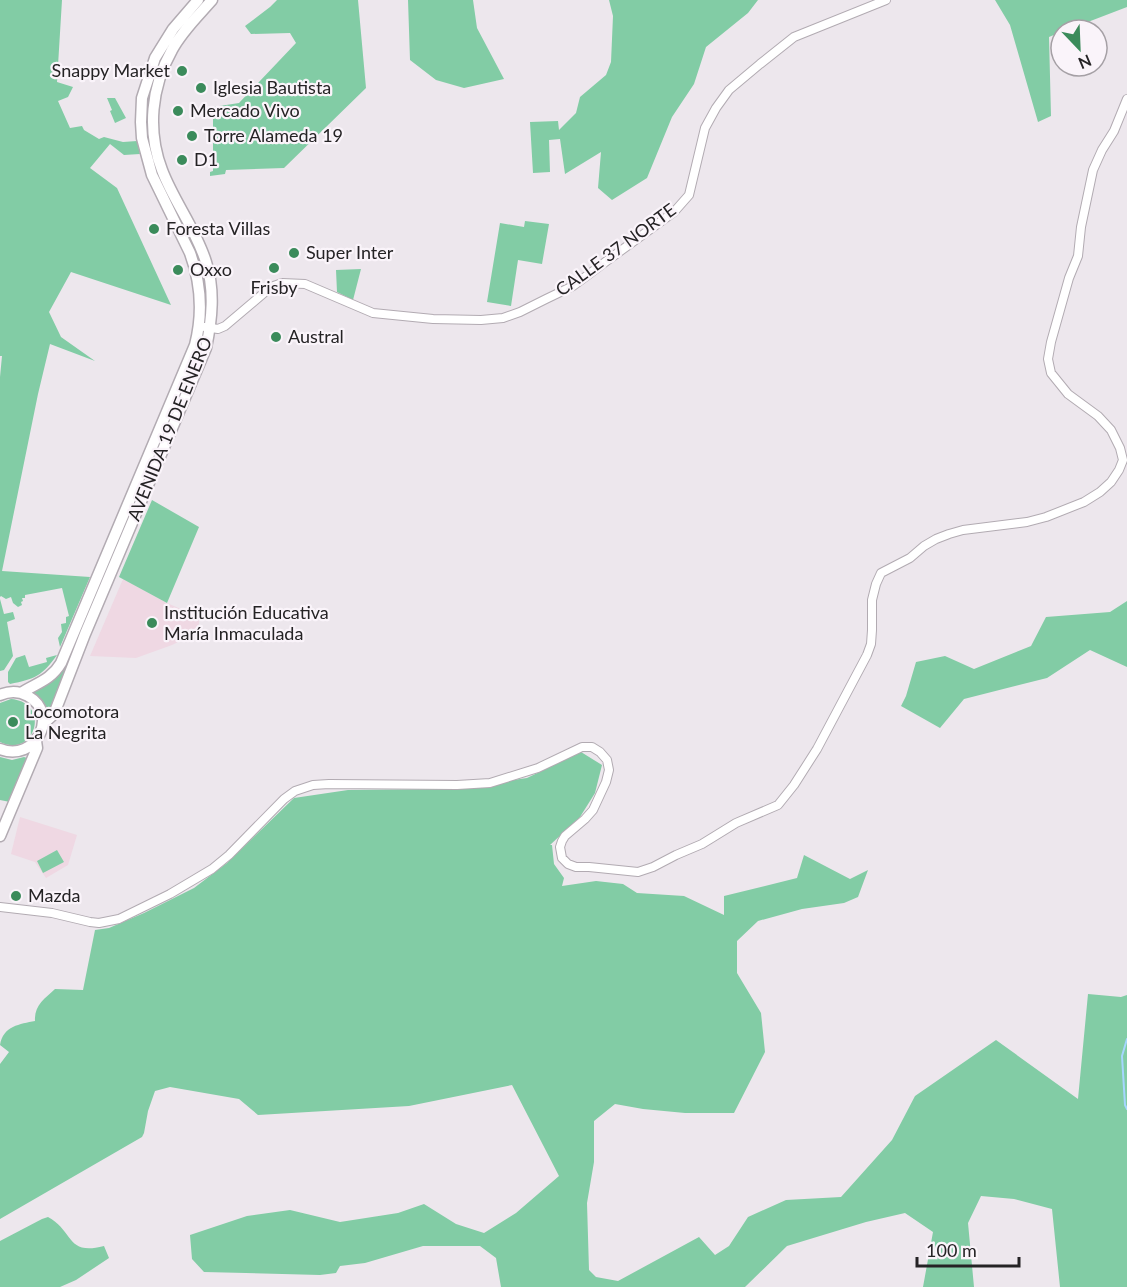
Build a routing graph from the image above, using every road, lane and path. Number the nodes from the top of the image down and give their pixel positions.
1 (198, 0) edge
2 (212, 0) edge
3 (886, 0) edge
4 (1127, 99) edge
5 (204, 327) junction
6 (3, 692) edge
7 (21, 693) junction
8 (43, 724) junction
9 (36, 741) junction
10 (0, 749) edge
11 (0, 836) edge
12 (0, 907) edge

1 - 5 main road, AVENIDA 19 DE ENERO
2 - 5 main road, AVENIDA 19 DE ENERO
3 - 5 street, CALLE 37 NORTE
4 - 12 street
5 - 7 main road, AVENIDA 19 DE ENERO
5 - 8 main road, AVENIDA 19 DE ENERO
6 - 7 main road
7 - 8 main road
8 - 9 main road, AVENIDA 19 DE ENERO
9 - 10 main road
9 - 11 main road, AVENIDA 19 DE ENERO

